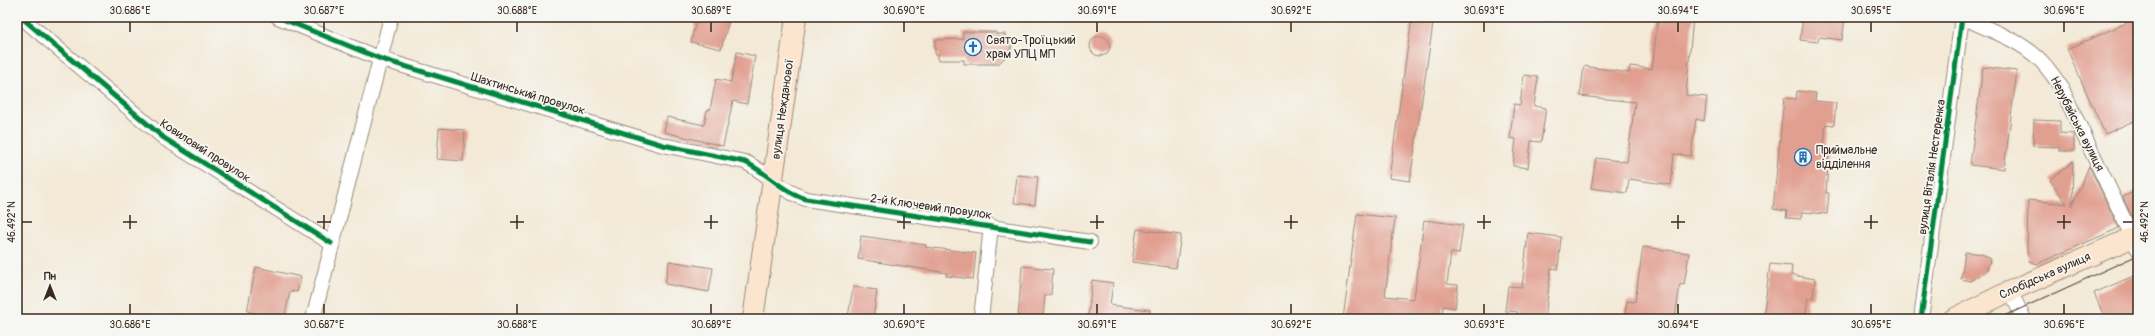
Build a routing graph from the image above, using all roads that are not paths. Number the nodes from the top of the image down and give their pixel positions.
1 (21, 17) edge
2 (278, 17) edge
3 (391, 17) edge
4 (796, 17) edge
5 (1962, 17) edge
6 (381, 59) junction
7 (773, 180) junction
8 (991, 226) junction
9 (2136, 241) edge
10 (1090, 242) dead end
11 (332, 243) junction
12 (2010, 290) junction
13 (313, 319) edge
14 (753, 319) edge
15 (982, 319) edge
16 (1921, 319) edge
17 (1953, 319) edge
18 (2024, 319) edge

1 - 11 street, Ковиловий провулок
2 - 6 street, Шахтинський провулок
3 - 6 street
4 - 7 street, вулиця Нежданової
5 - 9 street, Нерубайська вулиця
5 - 16 street, вулиця Віталія Нестеренка
6 - 7 street, Шахтинський провулок
6 - 11 street
7 - 8 street, 2-й Ключевий провулок
7 - 14 street, вулиця Нежданової
8 - 10 street, 2-й Ключевий провулок
8 - 15 street
9 - 12 street, Слобідська вулиця
11 - 13 street
12 - 17 street, Слобідська вулиця
12 - 18 street

